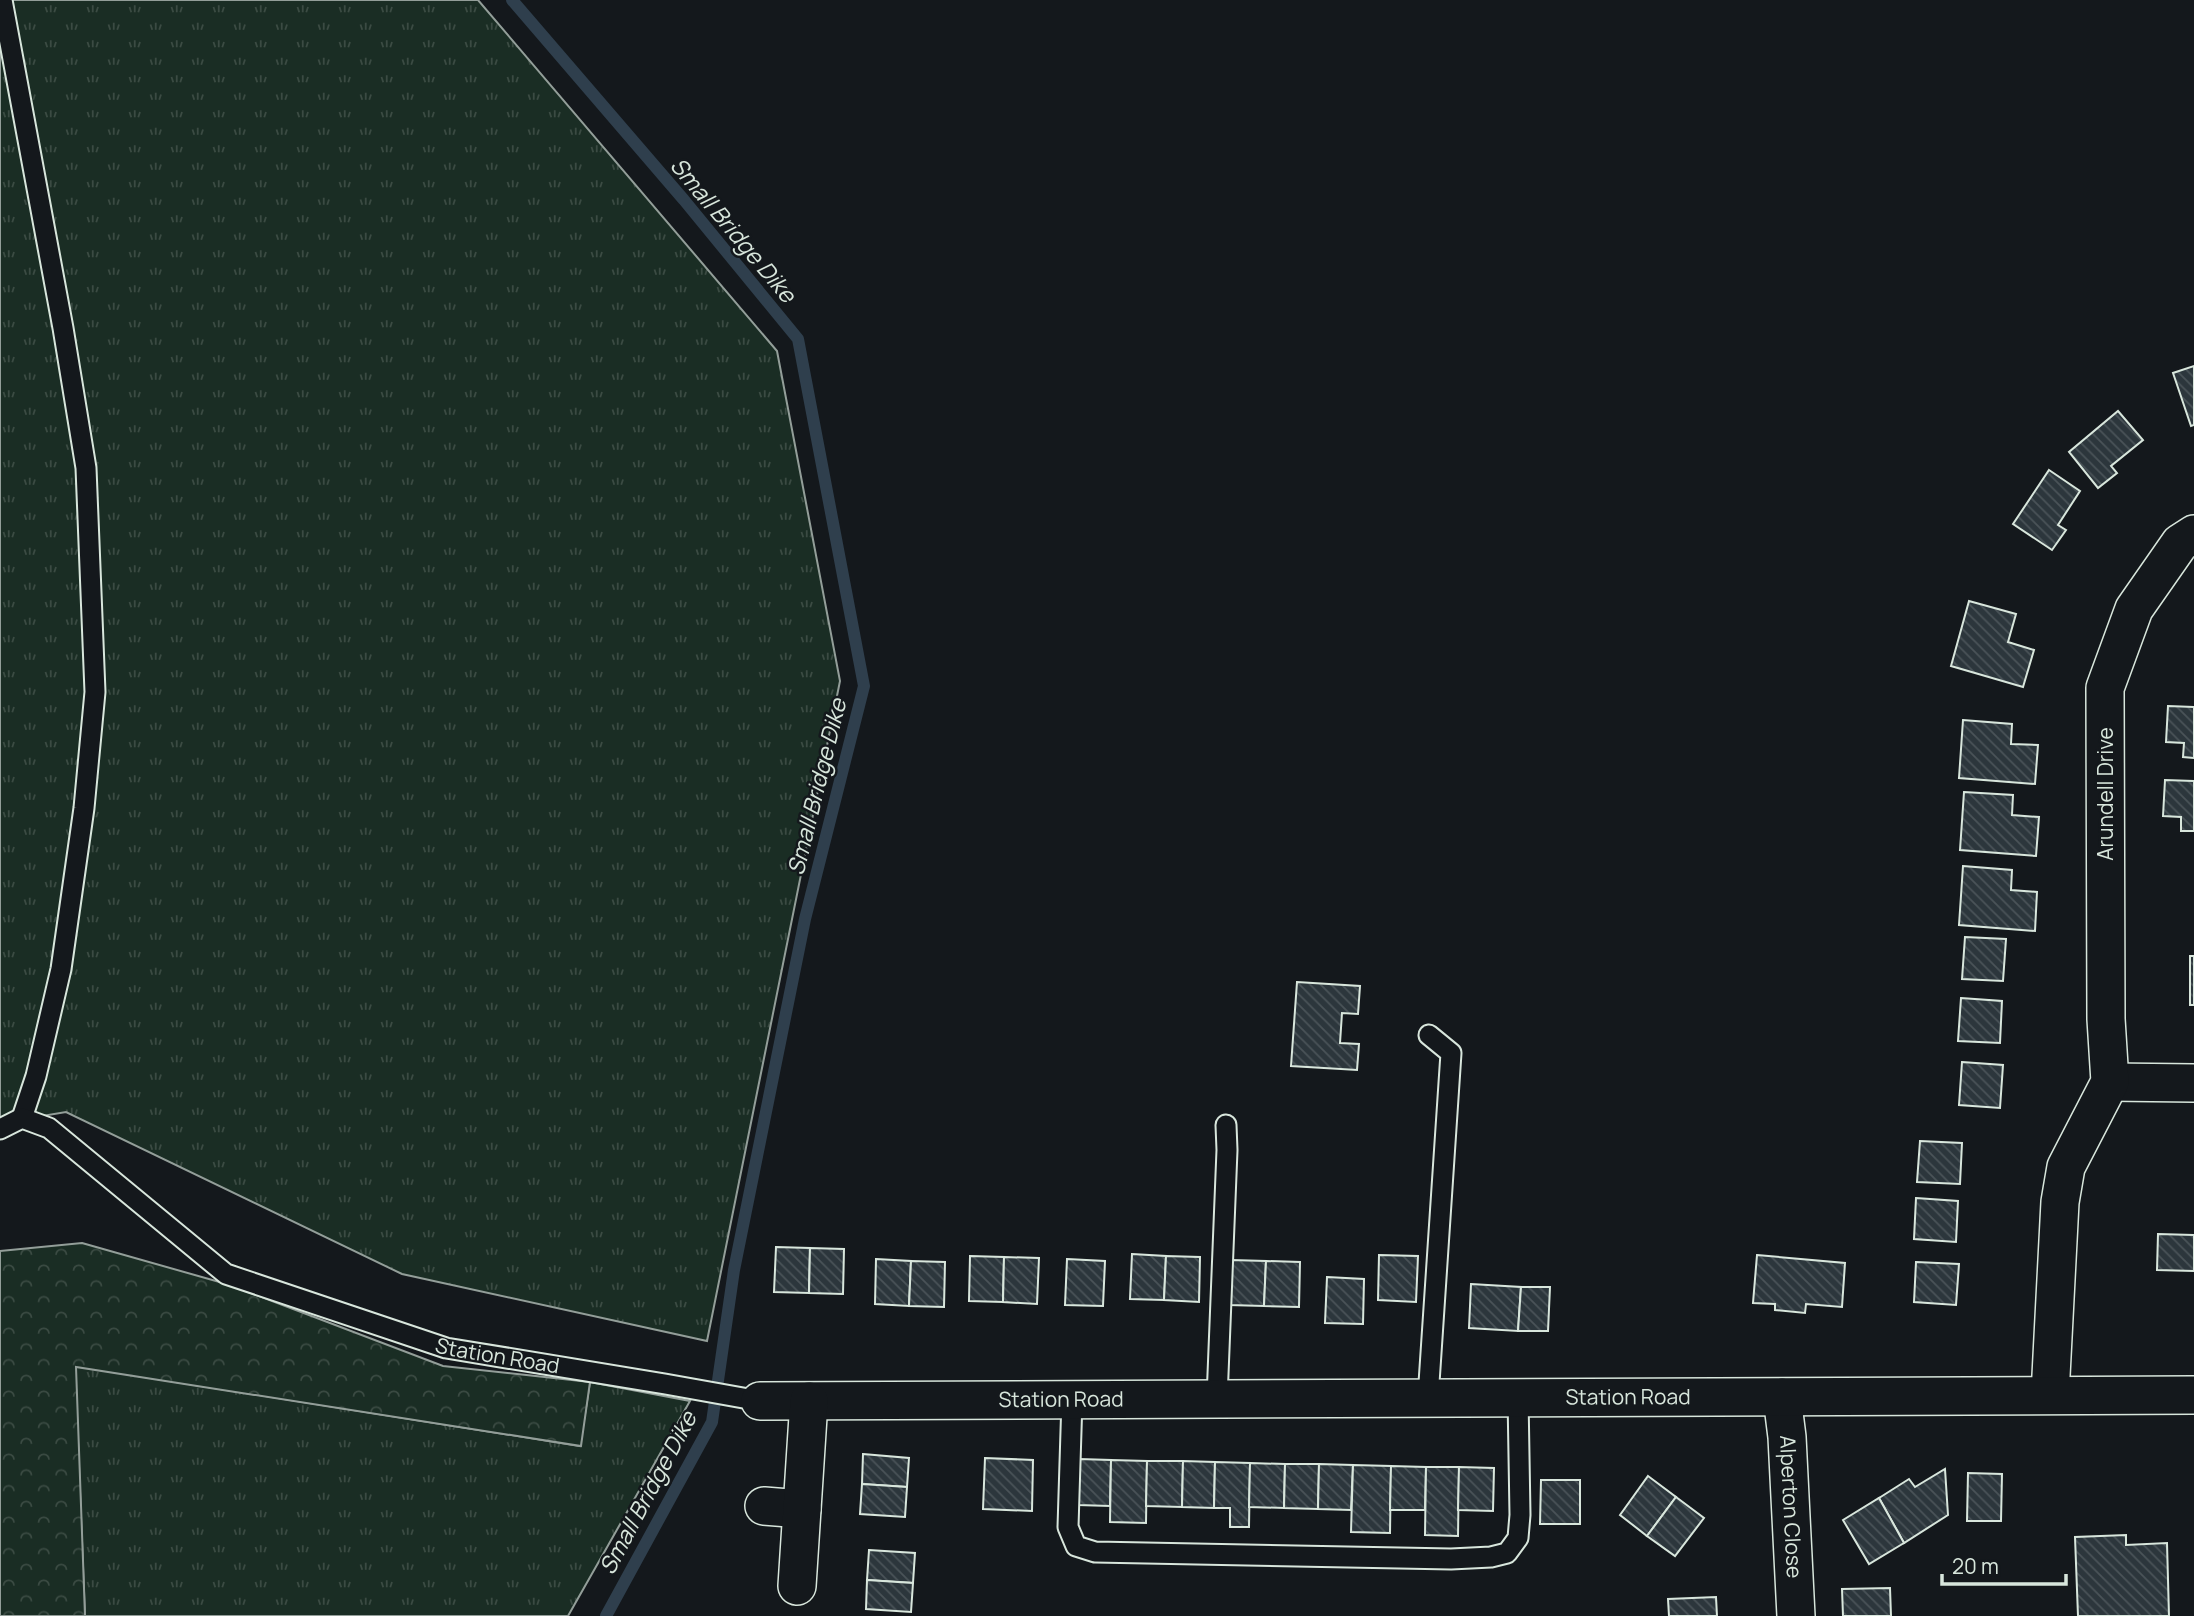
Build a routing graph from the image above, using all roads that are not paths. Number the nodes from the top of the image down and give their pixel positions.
1 (2, 0) edge
2 (2194, 534) edge
3 (1429, 1035) dead end
4 (2110, 1082) junction
5 (2194, 1083) edge
6 (22, 1118) junction
7 (1226, 1125) dead end
8 (0, 1129) edge
9 (2049, 1395) junction
10 (2194, 1395) edge
11 (1782, 1396) junction
12 (1518, 1397) junction
13 (1428, 1398) junction
14 (1072, 1399) junction
15 (1217, 1399) junction
16 (760, 1401) joint
17 (809, 1401) junction
18 (764, 1506) dead end
19 (802, 1509) junction
20 (797, 1586) dead end
21 (1796, 1616) edge

1 - 6 lane
2 - 4 street, Arundell Drive
3 - 13 lane
4 - 5 street
4 - 9 street
6 - 8 lane
6 - 16 lane, Station Road
7 - 15 lane
9 - 10 street, Station Road
9 - 11 street, Station Road
11 - 12 street, Station Road
11 - 21 street, Alperton Close
12 - 13 street, Station Road
12 - 14 lane
13 - 15 street, Station Road
14 - 15 street, Station Road
14 - 17 street, Station Road
16 - 17 street, Station Road
17 - 19 street
18 - 19 street
19 - 20 street

